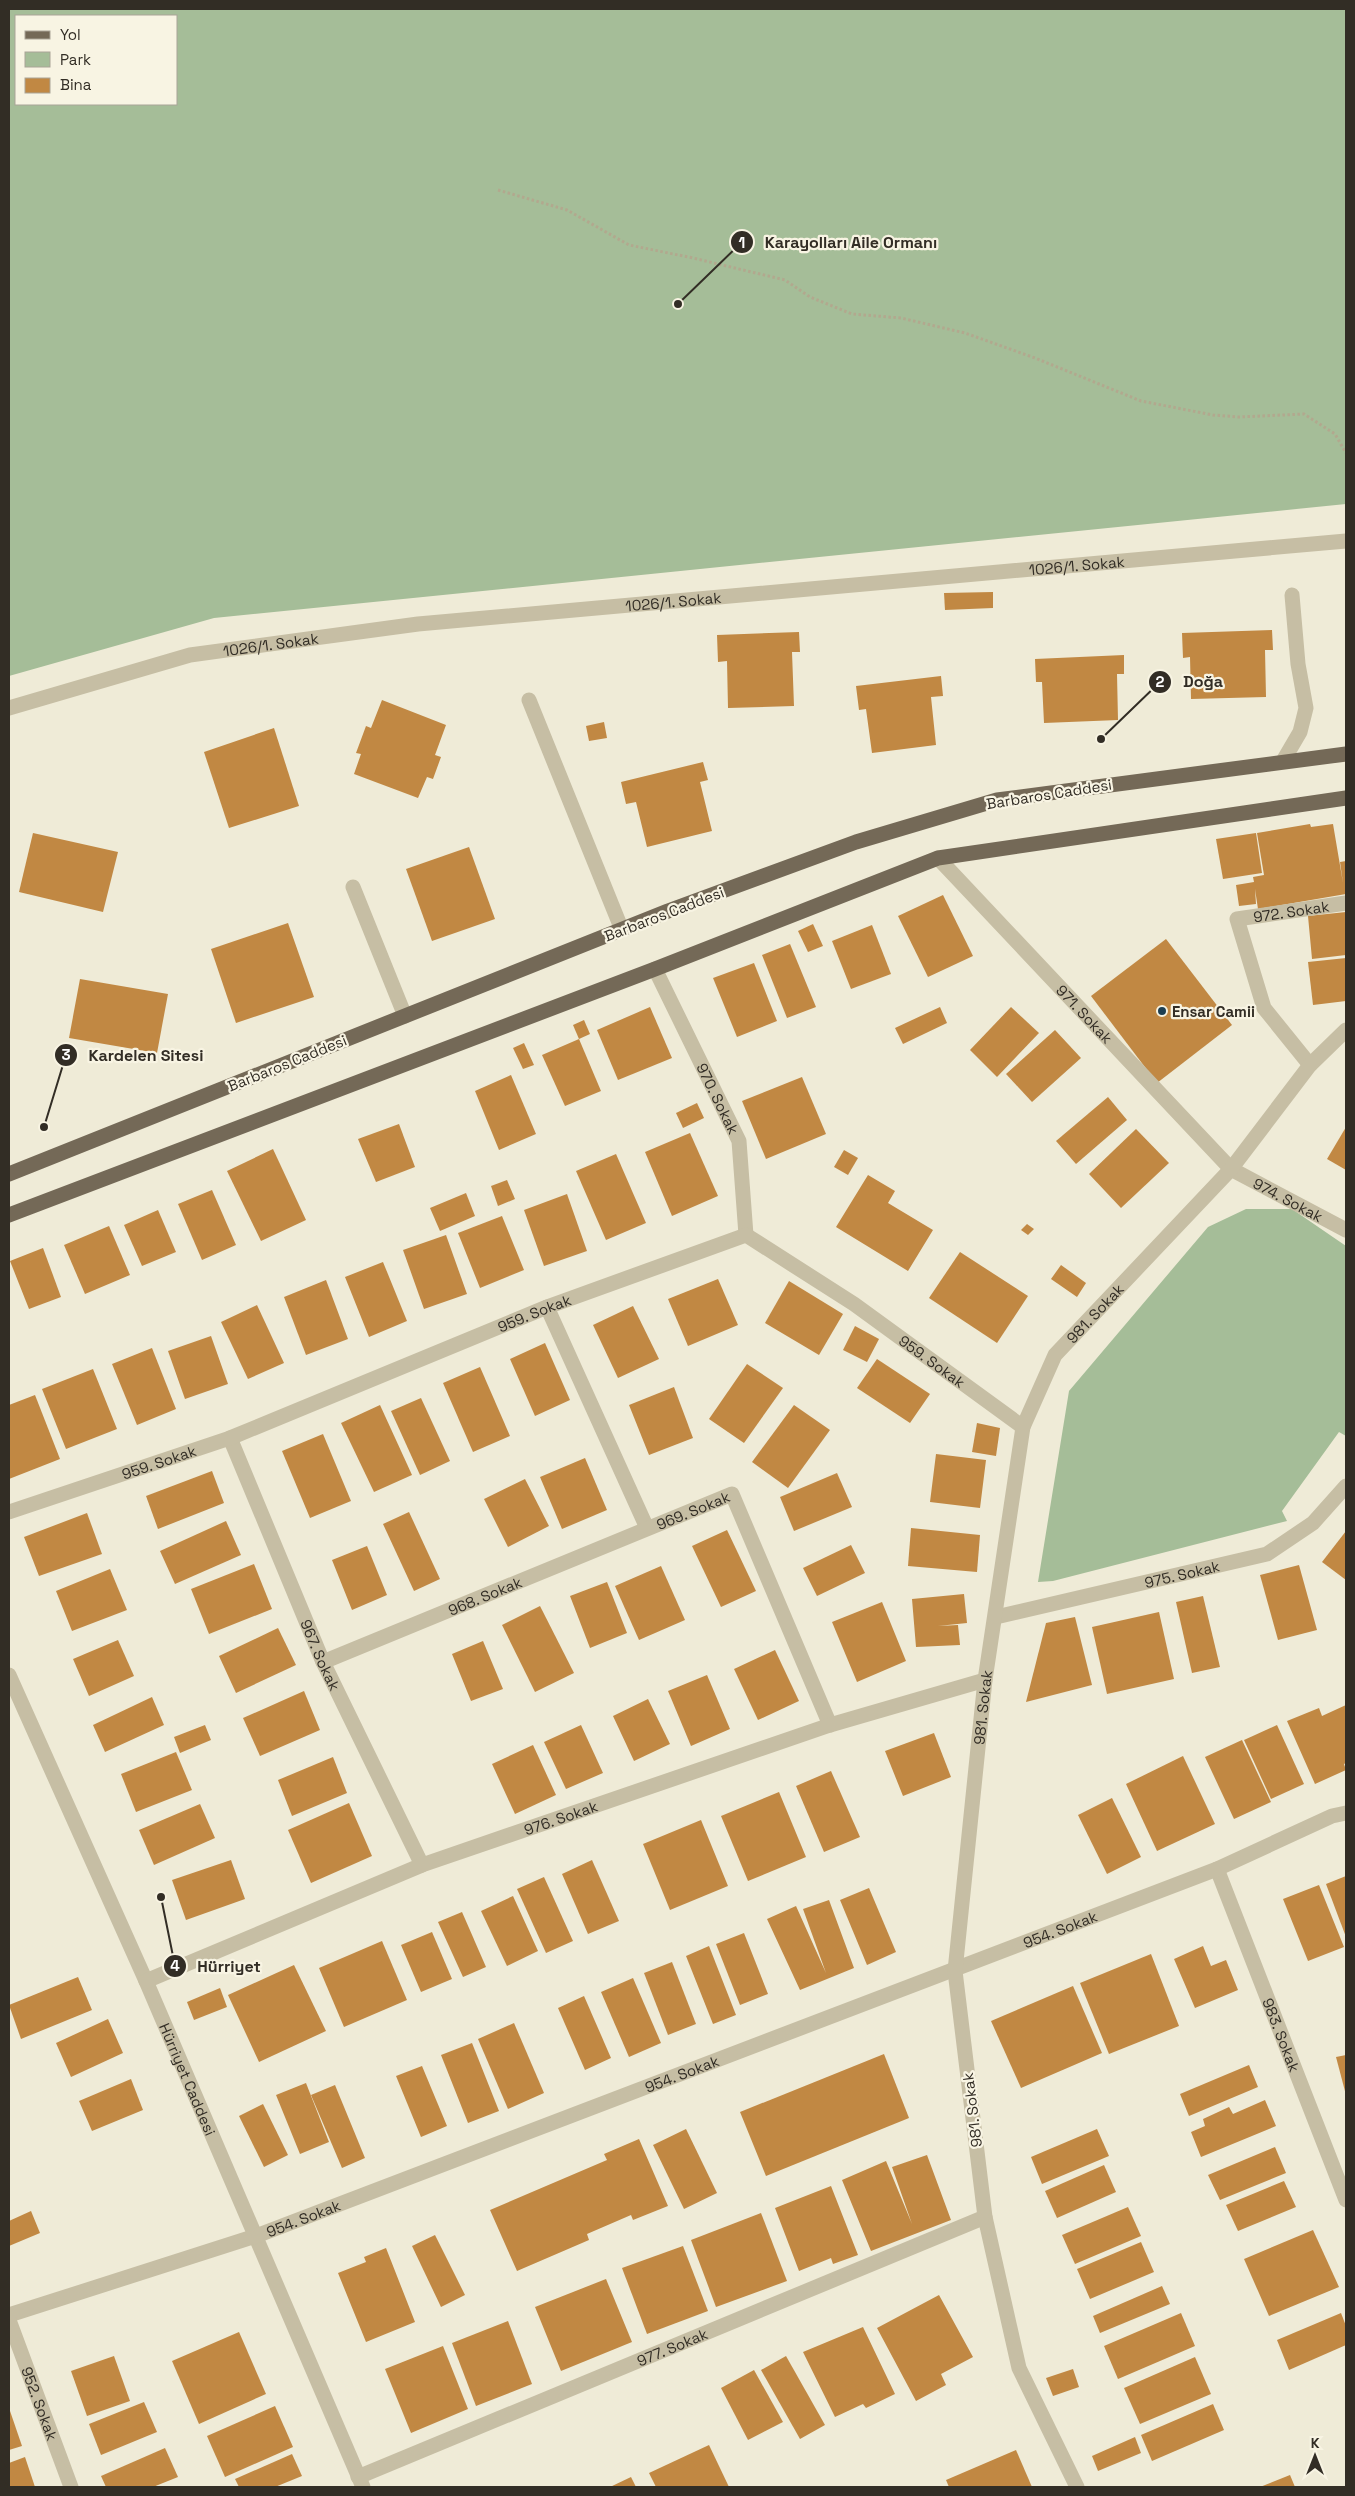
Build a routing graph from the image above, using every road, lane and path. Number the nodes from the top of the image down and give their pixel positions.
1 (498, 190) dead end
2 (1346, 454) edge
3 (1346, 541) edge
4 (1292, 595) dead end
5 (529, 700) dead end
6 (9, 708) edge
7 (1346, 754) edge
8 (1282, 761) junction
9 (1346, 798) edge
10 (938, 858) junction
11 (353, 887) dead end
12 (1346, 903) edge
13 (622, 930) junction
14 (655, 969) junction
15 (405, 1016) junction
16 (1346, 1030) edge
17 (1310, 1065) junction
18 (1231, 1169) junction
19 (9, 1174) edge
20 (9, 1215) edge
21 (1346, 1230) edge
22 (746, 1236) junction
23 (547, 1307) junction
24 (1023, 1427) junction
25 (230, 1438) junction
26 (1346, 1486) edge
27 (9, 1512) edge
28 (647, 1528) junction
29 (996, 1617) junction
30 (323, 1662) junction
31 (9, 1675) edge
32 (985, 1680) junction
33 (830, 1725) junction
34 (1346, 1813) edge
35 (422, 1865) junction
36 (1217, 1869) junction
37 (955, 1971) junction
38 (146, 1981) junction
39 (1339, 2162) edge
40 (1346, 2200) edge
41 (985, 2217) junction
42 (256, 2236) junction
43 (9, 2315) edge
44 (9, 2320) edge
45 (360, 2482) edge
46 (71, 2487) edge
47 (1076, 2487) edge

1 - 2 path
3 - 6 street, 1026/1. Sokak
4 - 8 street
5 - 13 street
7 - 8 main road, Barbaros Caddesi
8 - 13 main road, Barbaros Caddesi
9 - 10 main road
10 - 14 main road
10 - 18 street, 971. Sokak
11 - 15 street
12 - 17 street, 972. Sokak
13 - 15 main road, Barbaros Caddesi
14 - 20 main road
14 - 22 street, 970. Sokak
15 - 19 main road, Barbaros Caddesi
16 - 17 street, 981. Sokak
17 - 18 street, 981. Sokak
18 - 21 street, 974. Sokak
18 - 24 street, 981. Sokak
22 - 23 street, 959. Sokak
22 - 24 street, 959. Sokak
23 - 25 street, 959. Sokak
23 - 28 street, 969. Sokak
24 - 29 street, 981. Sokak
25 - 27 street, 959. Sokak
25 - 30 street, 967. Sokak
26 - 29 street, 975. Sokak
28 - 30 street, 968. Sokak
28 - 33 street, 969. Sokak
29 - 32 street, 981. Sokak
30 - 35 street, 967. Sokak
31 - 38 street, Hürriyet Caddesi
32 - 33 street, 976. Sokak
32 - 37 street, 981. Sokak
33 - 35 street, 976. Sokak
34 - 36 street, 954. Sokak
35 - 38 street, 976. Sokak
36 - 37 street, 954. Sokak
36 - 39 street, 983. Sokak
37 - 41 street, 981. Sokak
37 - 42 street, 954. Sokak
38 - 42 street, Hürriyet Caddesi
39 - 40 street, 983. Sokak
41 - 45 street, 977. Sokak
41 - 47 street, 981. Sokak
42 - 43 street, 954. Sokak
42 - 45 street, Hürriyet Caddesi
44 - 46 street, 952. Sokak

